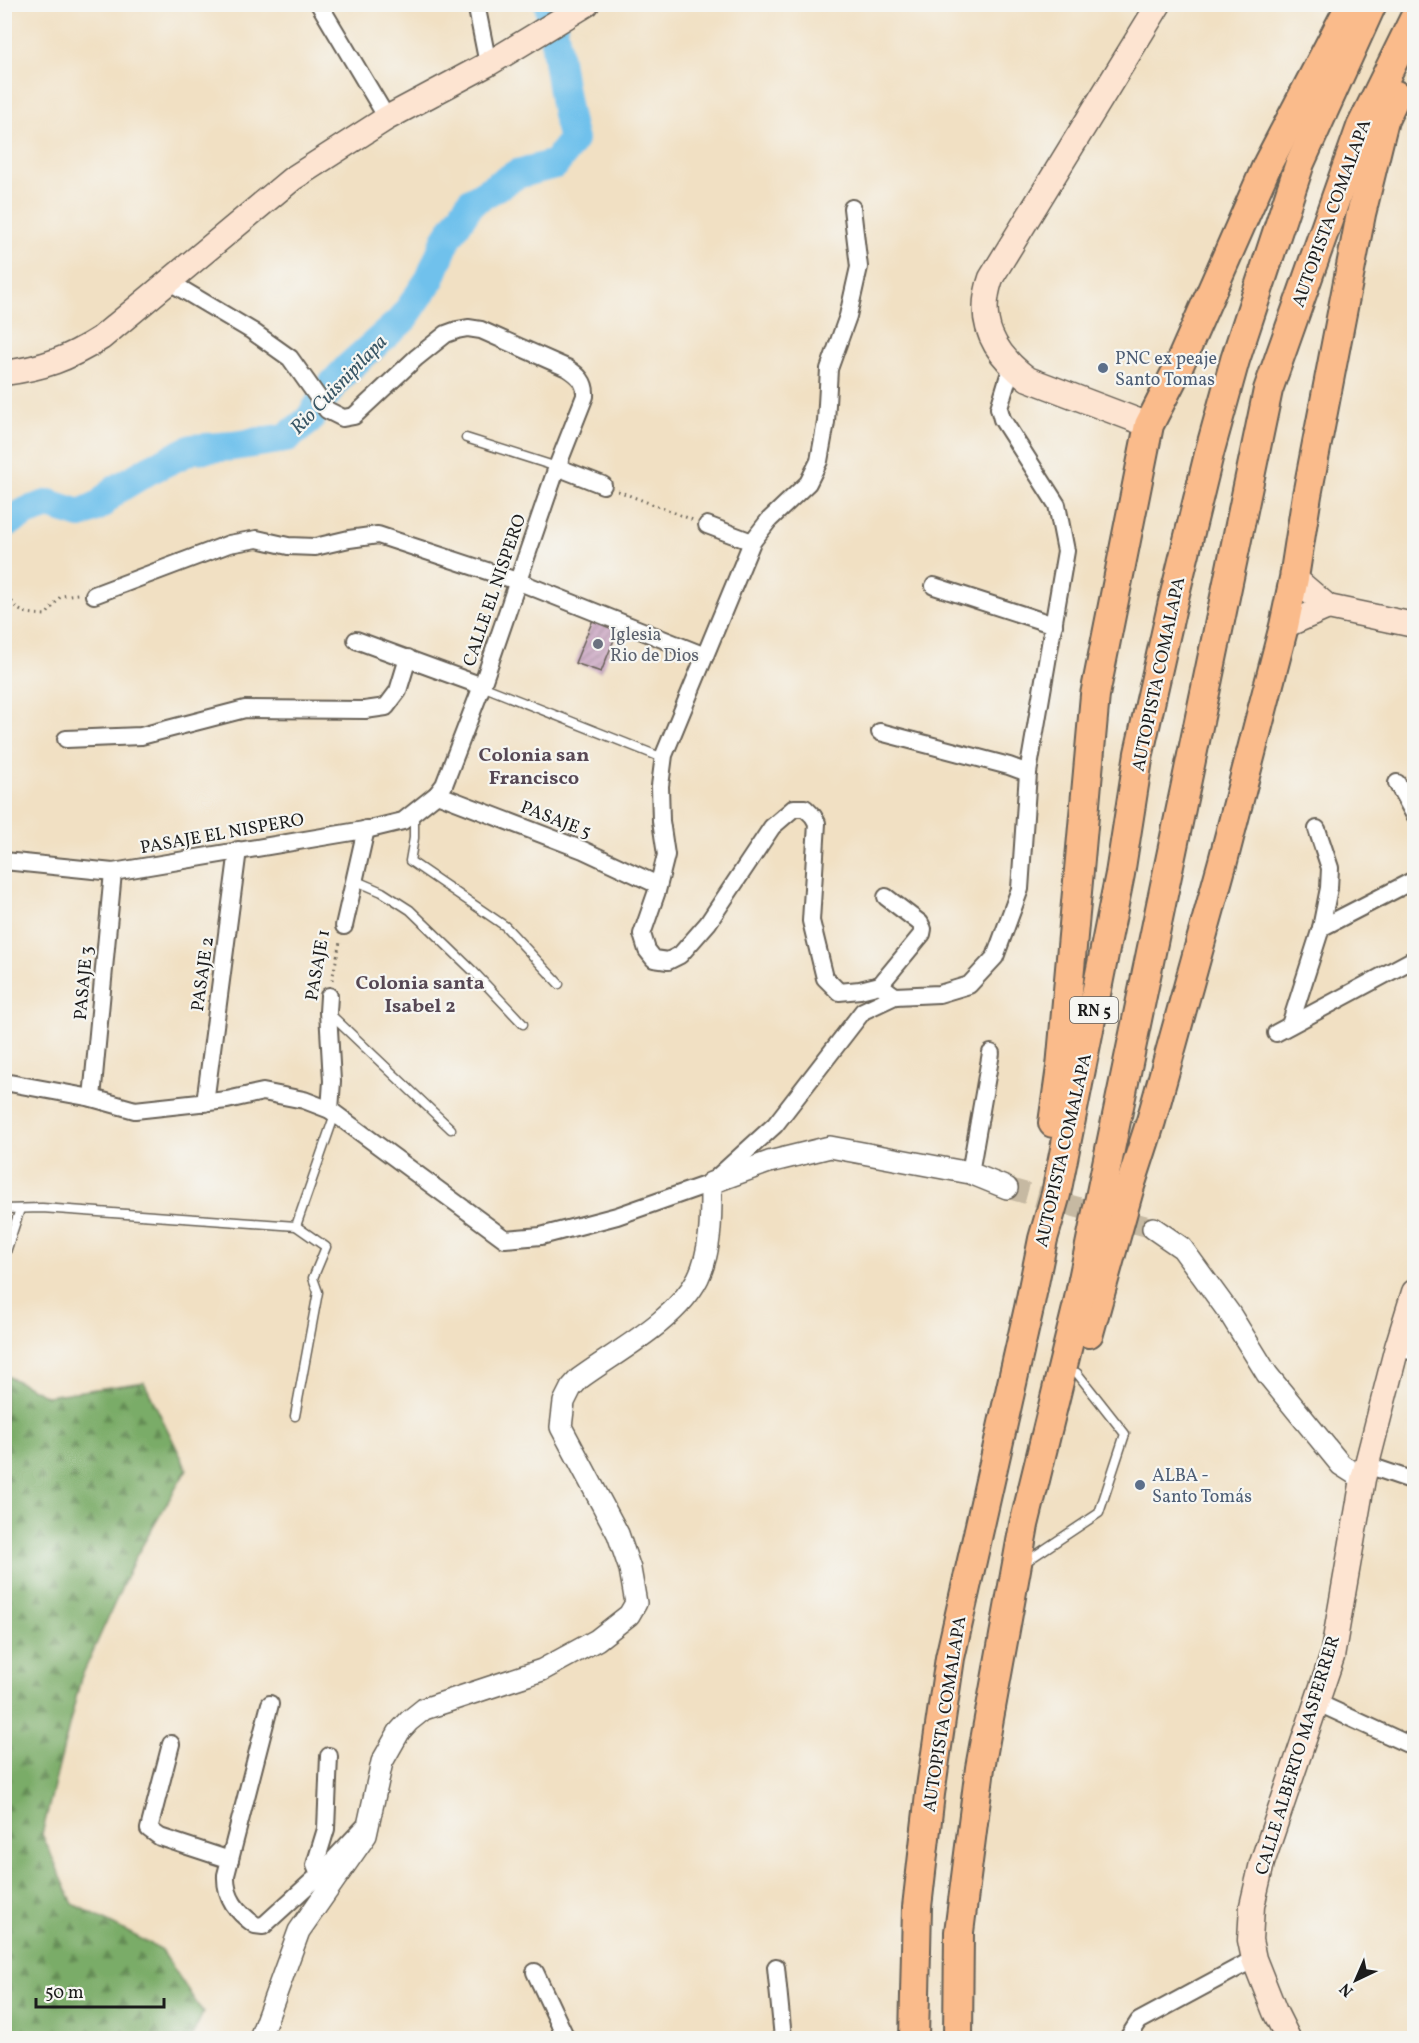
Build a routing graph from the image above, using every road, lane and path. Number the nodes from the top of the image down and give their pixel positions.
1 (319, 4) edge
2 (476, 4) edge
3 (587, 4) edge
4 (1159, 4) edge
5 (1351, 4) edge
6 (1372, 4) edge
7 (1414, 19) edge
8 (1414, 55) edge
9 (488, 64) junction
10 (387, 118) junction
11 (852, 208) dead end
12 (168, 280) junction
13 (1012, 365) junction
14 (4, 373) edge
15 (1149, 425) junction
16 (466, 438) dead end
17 (557, 467) junction
18 (603, 485) joint
19 (707, 525) joint
20 (752, 542) junction
21 (1294, 578) junction
22 (517, 581) junction
23 (4, 585) edge
24 (934, 586) dead end
25 (94, 595) joint
26 (1328, 607) junction
27 (1414, 624) edge
28 (1054, 625) junction
29 (1284, 626) junction
30 (356, 640) dead end
31 (705, 656) junction
32 (408, 658) junction
33 (482, 686) junction
34 (880, 732) dead end
35 (66, 740) dead end
36 (663, 758) junction
37 (1028, 773) junction
38 (1397, 783) dead end
39 (437, 794) junction
40 (414, 813) junction
41 (1414, 814) edge
42 (366, 830) junction
43 (1317, 830) dead end
44 (238, 850) junction
45 (4, 861) edge
46 (113, 872) junction
47 (354, 880) junction
48 (1414, 880) edge
49 (658, 885) junction
50 (886, 897) dead end
51 (344, 926) joint
52 (1321, 928) junction
53 (1414, 960) edge
54 (560, 984) dead end
55 (880, 985) junction
56 (895, 996) junction
57 (328, 1004) junction
58 (523, 1024) dead end
59 (991, 1053) dead end
60 (4, 1082) edge
61 (92, 1098) junction
62 (204, 1103) junction
63 (333, 1112) junction
64 (451, 1129) dead end
65 (970, 1173) junction
66 (711, 1183) junction
67 (1006, 1188) tunnel mouth
68 (4, 1209) edge
69 (20, 1209) junction
70 (296, 1226) junction
71 (1153, 1228) tunnel mouth
72 (1043, 1239) junction
73 (4, 1258) edge
74 (1414, 1292) edge
75 (1406, 1349) edge
76 (1077, 1372) junction
77 (295, 1416) dead end
78 (1365, 1472) junction
79 (1414, 1481) edge
80 (1024, 1525) junction
81 (1016, 1568) junction
82 (1316, 1702) junction
83 (270, 1704) dead end
84 (171, 1744) dead end
85 (1414, 1747) edge
86 (329, 1756) dead end
87 (368, 1826) junction
88 (230, 1860) junction
89 (319, 1875) junction
90 (1254, 1959) junction
91 (776, 1967) dead end
92 (535, 1972) dead end
93 (260, 2038) edge
94 (566, 2038) edge
95 (783, 2038) edge
96 (914, 2038) edge
97 (958, 2038) edge
98 (1128, 2038) edge
99 (1288, 2038) edge

1 - 10 street
2 - 9 street
3 - 9 main road
4 - 13 main road
5 - 15 highway
6 - 72 highway, AUTOPISTA COMALAPA / RN 5
7 - 80 highway, AUTOPISTA COMALAPA / RN 5
8 - 21 highway
9 - 10 main road
10 - 12 main road
11 - 20 street
12 - 14 main road
12 - 17 street, CALLE EL NISPERO
13 - 15 main road
13 - 28 street
15 - 72 highway
16 - 17 lane
17 - 18 street
17 - 22 street, CALLE EL NISPERO
18 - 19 path
19 - 20 street
20 - 31 street
21 - 26 main road
21 - 29 highway
22 - 25 street
22 - 31 street
22 - 33 street, CALLE EL NISPERO
23 - 25 path
24 - 28 street
26 - 27 main road
26 - 29 main road
28 - 37 street
29 - 76 highway
30 - 32 street
31 - 36 street
32 - 33 street
32 - 35 street
33 - 36 lane
33 - 39 street, CALLE EL NISPERO
34 - 37 street
36 - 49 street
37 - 56 street
38 - 41 street
39 - 40 street, PASAJE EL NISPERO
39 - 49 street, PASAJE 5
40 - 42 street, PASAJE EL NISPERO
40 - 54 lane
42 - 44 street, PASAJE EL NISPERO
42 - 47 street, PASAJE 1
43 - 52 street
44 - 46 street, PASAJE EL NISPERO
44 - 62 street, PASAJE 2
45 - 46 street, PASAJE EL NISPERO
46 - 61 street, PASAJE 3
47 - 51 street, PASAJE 1
47 - 58 lane
48 - 52 street
49 - 55 street
50 - 55 street
51 - 57 path, PASAJE 1
52 - 53 street
55 - 56 street
56 - 66 street
57 - 63 street, PASAJE 1
57 - 64 lane
59 - 65 street
60 - 61 street
61 - 62 street
62 - 63 street
63 - 66 street
63 - 70 lane
65 - 66 street
65 - 67 street
66 - 87 street
68 - 69 lane
69 - 70 lane
69 - 73 lane
70 - 77 lane
71 - 78 street
72 - 96 highway, AUTOPISTA COMALAPA / RN 5
74 - 75 main road, CALLE ALBERTO MASFERRER
75 - 78 main road, CALLE ALBERTO MASFERRER
76 - 80 highway
76 - 81 lane
78 - 79 street
78 - 82 main road, CALLE ALBERTO MASFERRER
80 - 81 highway, AUTOPISTA COMALAPA / RN 5
81 - 97 highway, AUTOPISTA COMALAPA / RN 5
82 - 85 street
82 - 90 main road, CALLE ALBERTO MASFERRER
83 - 88 street
84 - 88 street
86 - 89 street
87 - 89 street
87 - 93 street
88 - 89 street
90 - 98 street
90 - 99 main road, CALLE ALBERTO MASFERRER
91 - 95 street
92 - 94 street

